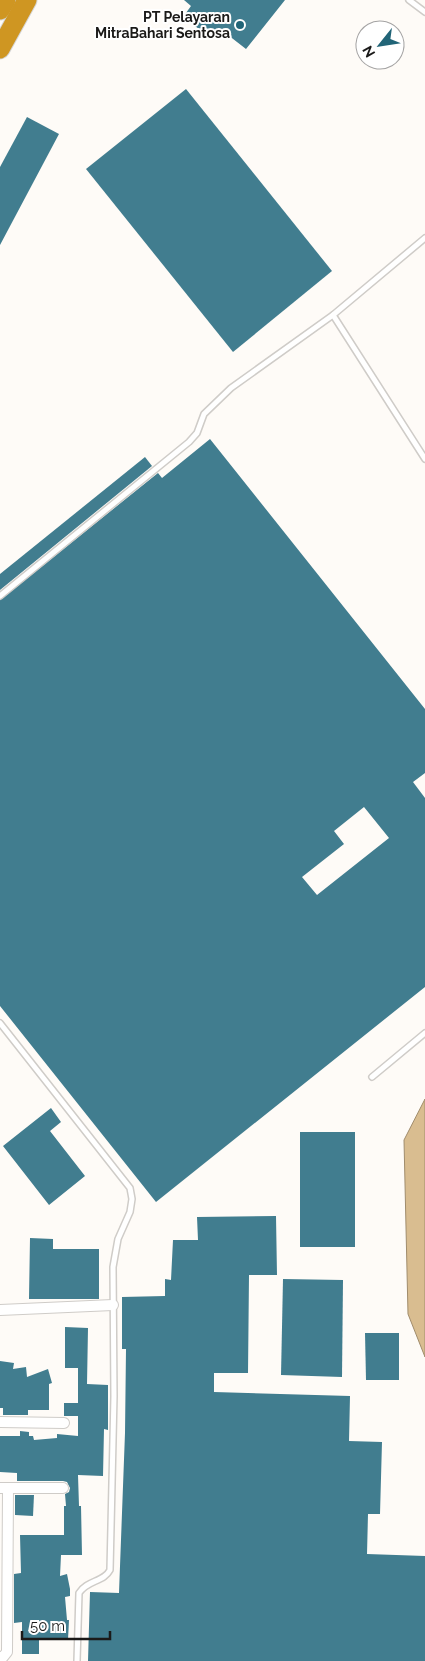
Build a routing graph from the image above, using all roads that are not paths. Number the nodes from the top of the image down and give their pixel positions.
1 (6, 0) edge
2 (27, 0) edge
3 (409, 0) edge
4 (0, 10) edge
5 (425, 12) edge
6 (0, 49) edge
7 (425, 238) edge
8 (334, 315) junction
9 (425, 459) edge
10 (0, 596) edge
11 (0, 1023) edge
12 (425, 1033) edge
13 (372, 1077) dead end
14 (113, 1305) junction
15 (0, 1310) edge
16 (0, 1422) edge
17 (64, 1423) dead end
18 (4, 1488) edge
19 (63, 1488) dead end
20 (0, 1657) edge
21 (77, 1661) edge

1 - 4 highway
2 - 6 highway
3 - 5 lane
7 - 8 lane
8 - 9 lane
8 - 10 lane
11 - 14 lane
12 - 13 lane
14 - 15 street
14 - 21 lane
16 - 17 street
18 - 19 street
18 - 20 street

